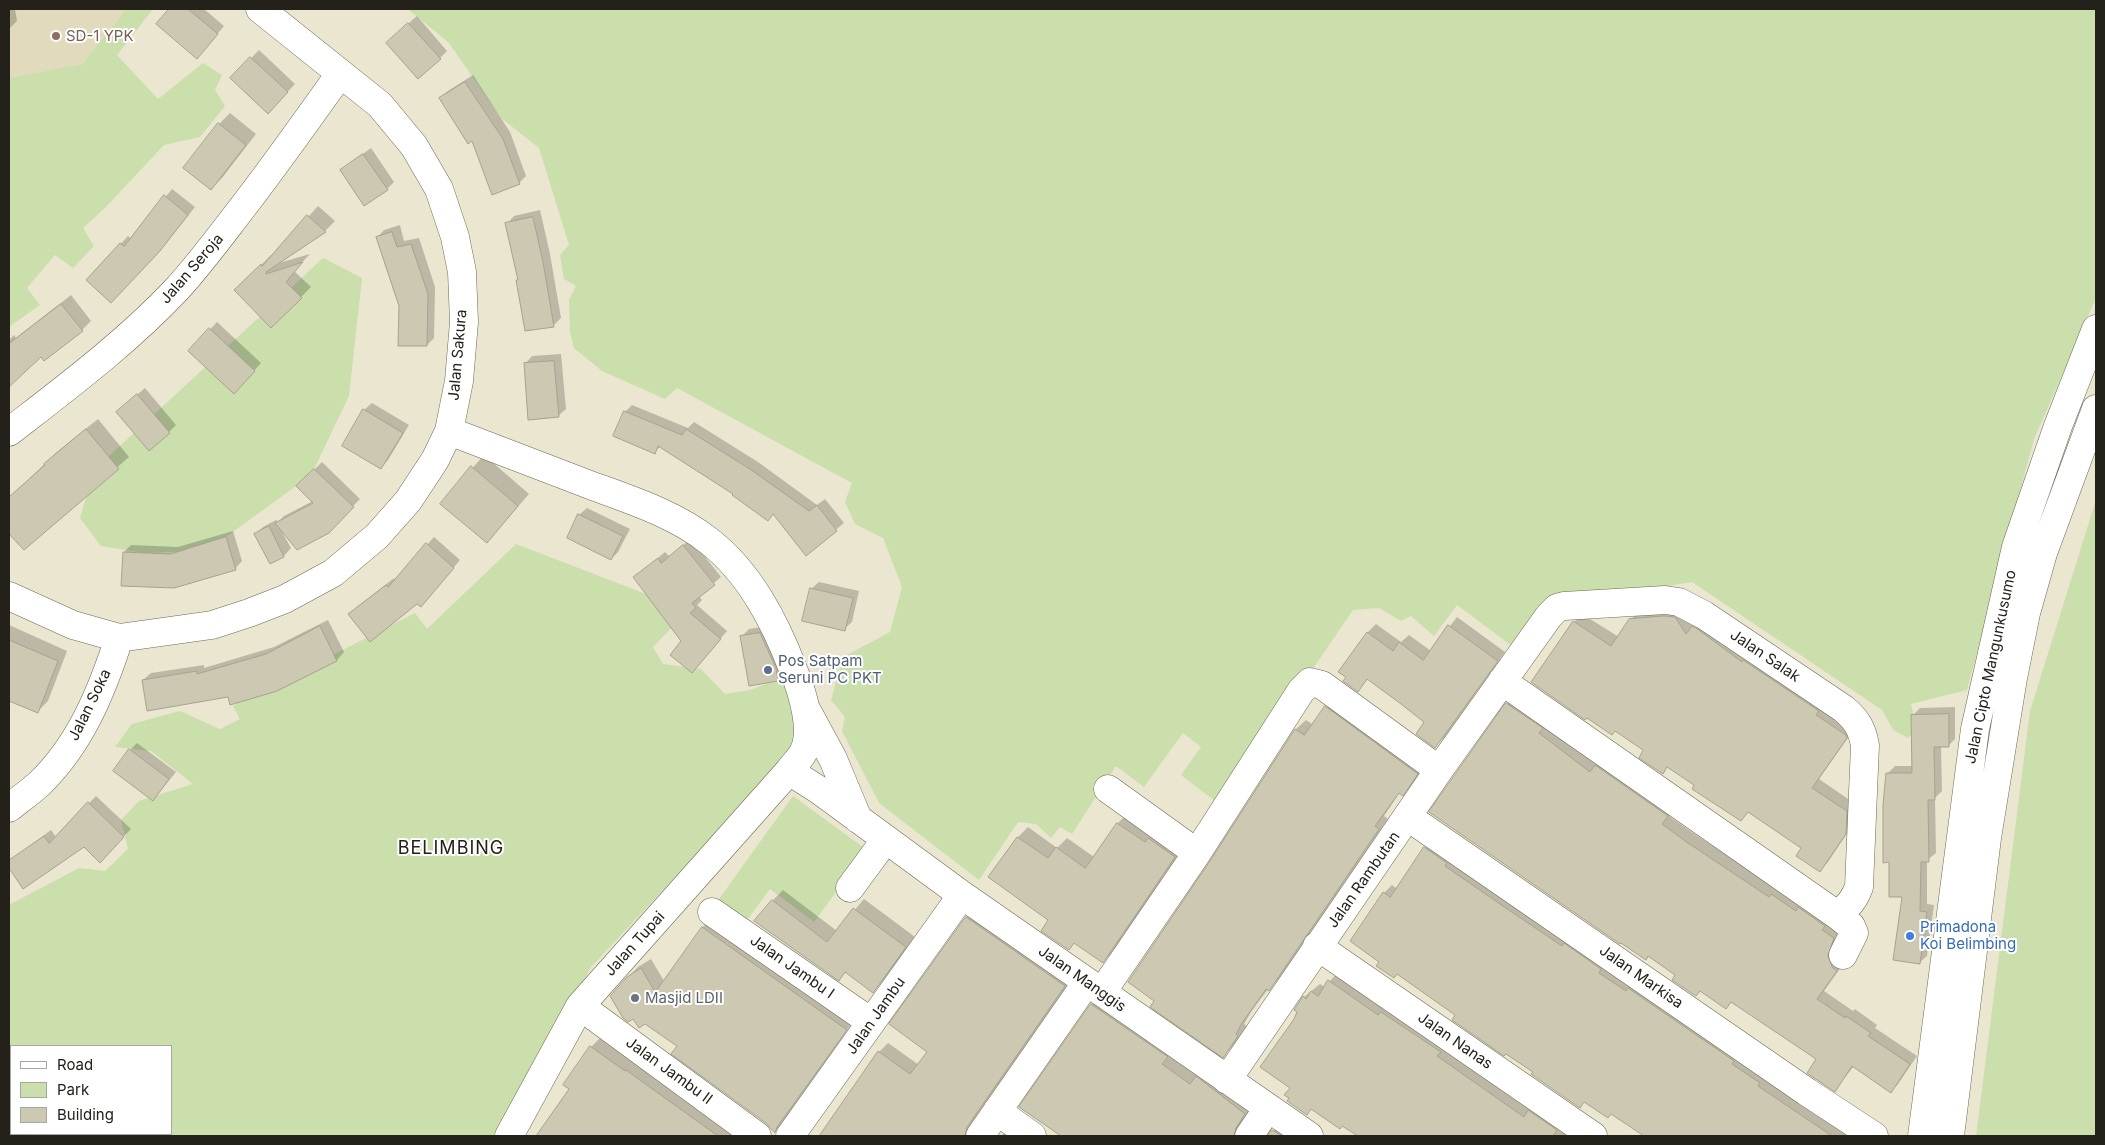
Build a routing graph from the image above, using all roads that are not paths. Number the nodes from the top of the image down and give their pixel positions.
1 (260, 9) edge
2 (340, 74) junction
3 (2096, 329) edge
4 (2096, 409) edge
5 (449, 431) junction
6 (9, 432) edge
7 (2016, 547) junction
8 (2043, 553) junction
9 (9, 596) edge
10 (118, 638) junction
11 (1502, 681) junction
12 (804, 706) junction
13 (1439, 770) junction
14 (789, 771) junction
15 (1108, 789) dead end
16 (9, 808) edge
17 (1408, 817) junction
18 (858, 819) junction
19 (886, 839) junction
20 (1197, 853) junction
21 (850, 888) dead end
22 (962, 895) junction
23 (712, 912) dead end
24 (1837, 915) junction
25 (1317, 946) junction
26 (1843, 955) dead end
27 (1094, 987) junction
28 (580, 1006) junction
29 (871, 1022) junction
30 (1227, 1080) junction
31 (1268, 1108) junction
32 (997, 1111) junction
33 (509, 1136) edge
34 (757, 1136) edge
35 (790, 1136) edge
36 (980, 1136) edge
37 (1032, 1136) edge
38 (1249, 1136) edge
39 (1309, 1136) edge
40 (1593, 1136) edge
41 (1874, 1136) edge
42 (1922, 1136) edge
43 (1950, 1136) edge

1 - 2 street, Jalan Sakura
2 - 5 street, Jalan Sakura
2 - 6 street, Jalan Seroja
3 - 7 street, Jalan Cipto Mangunkusumo
4 - 8 street, Jalan Cipto Mangunkusumo
5 - 10 street, Jalan Sakura
5 - 12 street
7 - 8 street
7 - 42 street, Jalan Cipto Mangunkusumo
8 - 43 street, Jalan Cipto Mangunkusumo
9 - 10 street, Jalan Sakura
10 - 16 street, Jalan Soka
11 - 13 street, Jalan Rambutan
11 - 24 street
11 - 24 street, Jalan Salak
12 - 14 street, Jalan Tupai
12 - 18 street
13 - 17 street, Jalan Rambutan
13 - 20 street
14 - 18 street, Jalan Manggis
14 - 28 street, Jalan Tupai
15 - 20 street
17 - 25 street, Jalan Rambutan
17 - 41 street, Jalan Markisa
18 - 19 street, Jalan Manggis
19 - 21 street
19 - 22 street, Jalan Manggis
20 - 27 street
22 - 27 street, Jalan Manggis
22 - 29 street, Jalan Jambu
23 - 29 street, Jalan Jambu I
24 - 26 street
25 - 30 street, Jalan Rambutan
25 - 40 street, Jalan Nanas
27 - 30 street, Jalan Manggis
27 - 32 street
28 - 33 street, Jalan Tupai
28 - 34 street, Jalan Jambu II
29 - 35 street, Jalan Jambu
30 - 31 street, Jalan Manggis
31 - 38 street
31 - 39 street, Jalan Manggis
32 - 36 street
32 - 37 street

